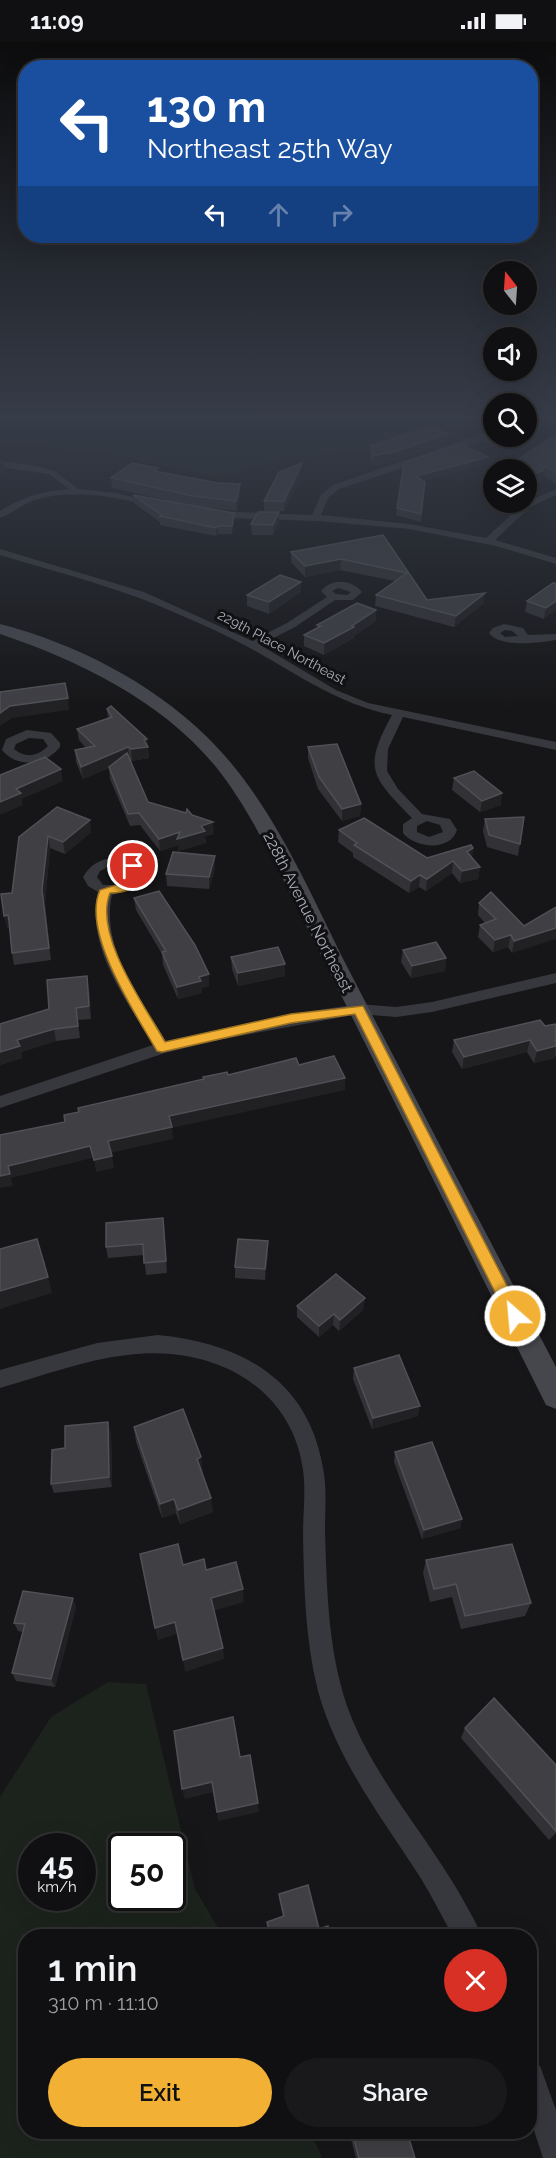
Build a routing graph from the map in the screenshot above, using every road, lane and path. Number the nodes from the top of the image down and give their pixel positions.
1 (212, 513) edge
2 (318, 513) edge
3 (519, 513) edge
4 (316, 518) junction
5 (489, 541) junction
6 (0, 552) edge
7 (556, 561) edge
8 (333, 597) dead end
9 (0, 629) edge
10 (556, 637) edge
11 (522, 638) dead end
12 (252, 645) junction
13 (399, 715) junction
14 (556, 746) edge
15 (16, 757) dead end
16 (0, 765) edge
17 (419, 818) dead end
18 (106, 890) dead end
19 (556, 978) edge
20 (359, 1009) junction
21 (162, 1048) junction
22 (0, 1102) edge
23 (0, 1379) edge
24 (556, 1396) edge
25 (464, 1929) edge
26 (537, 2097) edge
27 (556, 2153) edge

1 - 4 street
2 - 4 street
3 - 5 street
4 - 5 street
5 - 7 street
6 - 12 street, 229th Place Northeast
8 - 12 street
9 - 20 main road, 228th Avenue Northeast
10 - 11 street
12 - 13 street, 229th Place Northeast
13 - 14 street, 229th Place Northeast
13 - 17 street
15 - 16 street
18 - 21 street
19 - 20 street
20 - 21 street
20 - 24 main road, 228th Avenue Northeast
21 - 22 street
23 - 25 street
26 - 27 street

